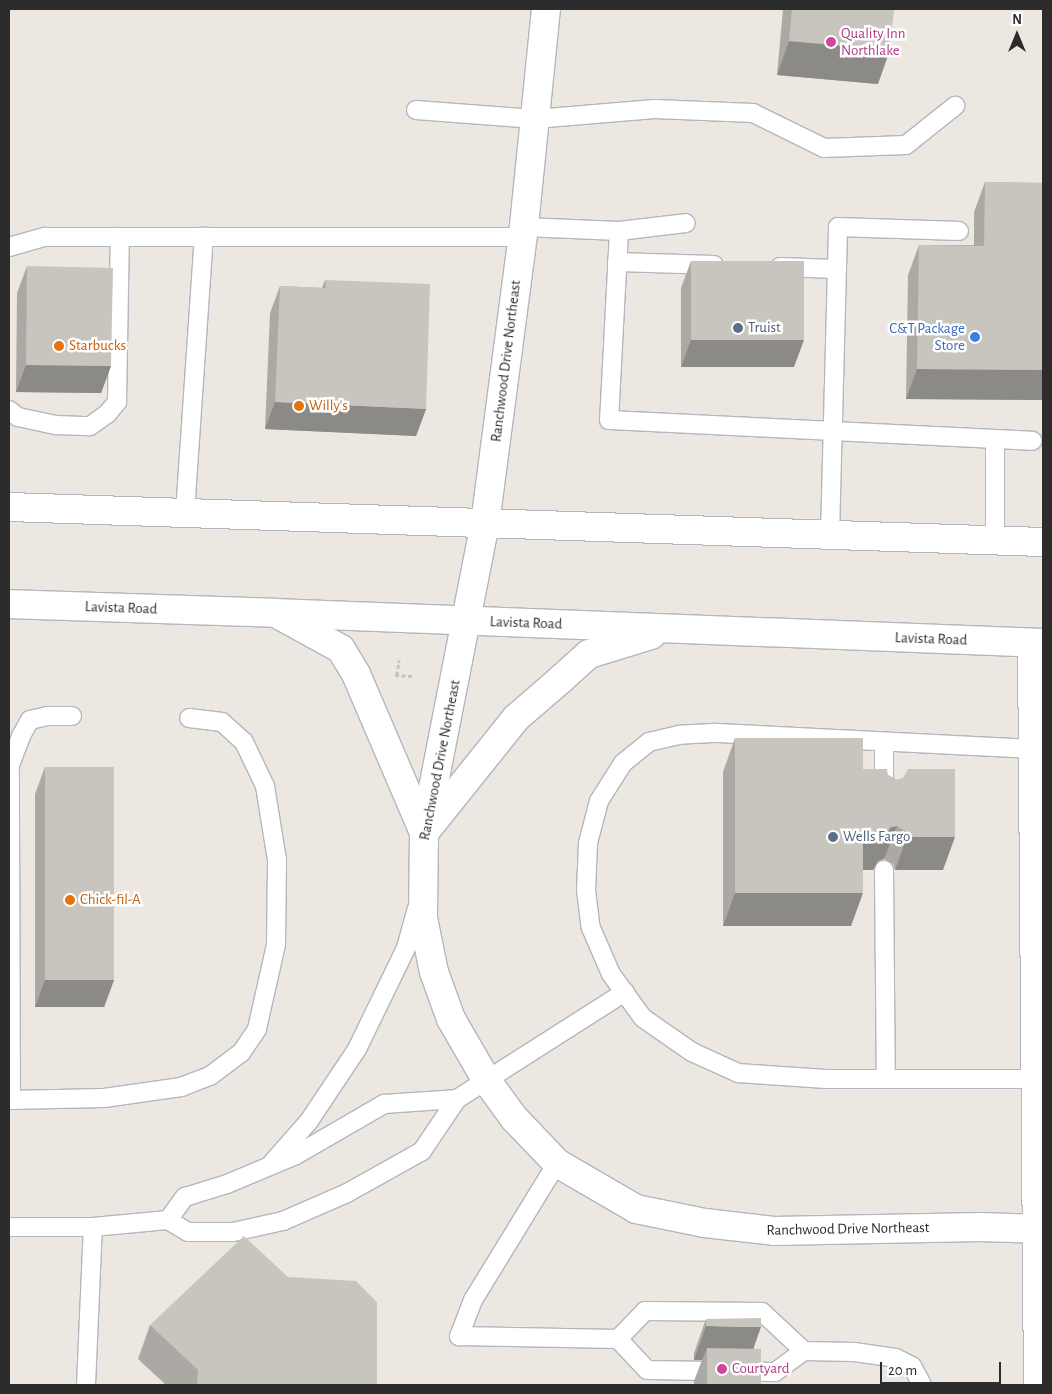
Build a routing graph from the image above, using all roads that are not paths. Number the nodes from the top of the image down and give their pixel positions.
1 (546, 9) edge
2 (955, 106) dead end
3 (416, 110) dead end
4 (535, 120) junction
5 (686, 223) dead end
6 (619, 231) junction
7 (959, 231) dead end
8 (523, 232) junction
9 (120, 237) junction
10 (204, 237) junction
11 (9, 247) edge
12 (617, 262) junction
13 (727, 265) edge
14 (767, 267) edge
15 (837, 269) junction
16 (9, 410) edge
17 (833, 431) junction
18 (995, 439) junction
19 (1032, 441) dead end
20 (9, 507) edge
21 (185, 513) junction
22 (486, 523) junction
23 (830, 535) junction
24 (995, 540) junction
25 (1043, 542) edge
26 (9, 604) edge
27 (275, 612) junction
28 (468, 621) junction
29 (669, 629) junction
30 (1038, 644) edge
31 (72, 716) dead end
32 (189, 718) dead end
33 (884, 742) junction
34 (1033, 749) junction
35 (884, 803) edge
36 (424, 833) junction
37 (884, 870) edge
38 (1039, 884) edge
39 (422, 888) junction
40 (625, 992) junction
41 (886, 1079) junction
42 (1036, 1079) junction
43 (487, 1081) junction
44 (457, 1099) junction
45 (10, 1100) edge
46 (557, 1164) junction
47 (270, 1166) junction
48 (168, 1220) junction
49 (9, 1227) edge
50 (93, 1227) junction
51 (1041, 1229) edge
52 (618, 1339) junction
53 (804, 1351) junction
54 (86, 1385) edge
55 (922, 1385) edge
56 (1038, 1385) edge

1 - 4 main road, Ranchwood Drive Northeast
2 - 4 lane
3 - 4 lane
4 - 8 main road, Ranchwood Drive Northeast
5 - 6 lane
6 - 8 lane
6 - 12 lane
7 - 15 lane
8 - 10 lane
8 - 22 main road, Ranchwood Drive Northeast
9 - 10 lane
9 - 11 lane
9 - 16 lane
10 - 21 lane
12 - 13 lane
12 - 17 lane
14 - 15 lane
15 - 17 lane
17 - 18 lane
17 - 23 lane
18 - 19 lane
18 - 24 lane
20 - 21 main road
21 - 22 main road
22 - 23 main road
22 - 28 main road, Ranchwood Drive Northeast
23 - 24 main road
24 - 25 main road
26 - 27 main road, Lavista Road
27 - 28 main road, Lavista Road
27 - 36 main road
28 - 29 main road, Lavista Road
28 - 36 main road, Ranchwood Drive Northeast
29 - 30 main road, Lavista Road
29 - 36 main road
30 - 34 main road
31 - 45 lane
32 - 45 lane
33 - 34 lane
33 - 35 lane
33 - 40 lane
34 - 38 main road
36 - 39 main road, Ranchwood Drive Northeast
37 - 41 lane
38 - 42 main road
39 - 43 main road, Ranchwood Drive Northeast
39 - 47 lane
40 - 41 lane
40 - 43 lane
41 - 42 lane
42 - 51 main road
43 - 44 lane
43 - 46 main road, Ranchwood Drive Northeast
44 - 47 lane
44 - 48 lane
46 - 51 main road, Ranchwood Drive Northeast
46 - 52 lane
47 - 48 lane
48 - 50 lane
49 - 50 lane
50 - 54 lane
51 - 56 main road
52 - 53 lane
52 - 53 lane
53 - 55 lane

